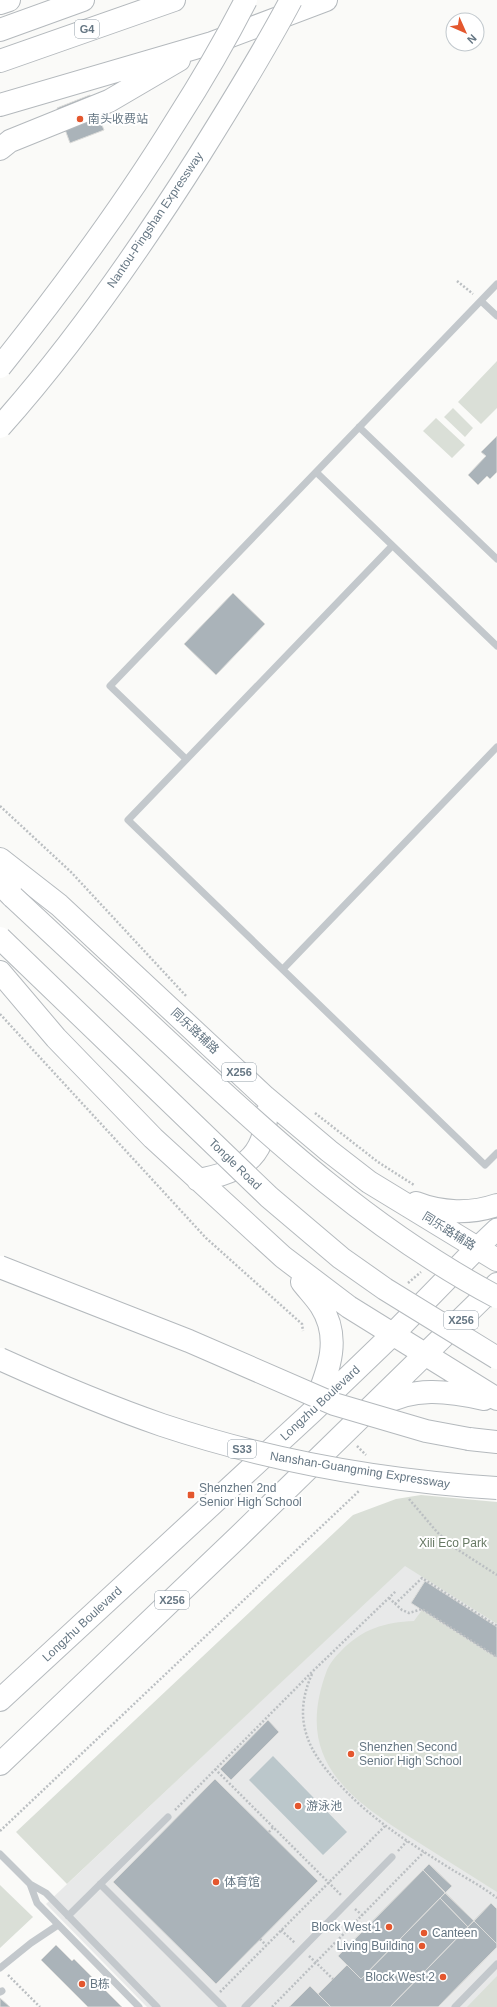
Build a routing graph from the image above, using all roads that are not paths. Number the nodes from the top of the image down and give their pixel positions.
1 (9, 0) edge
2 (83, 0) edge
3 (174, 0) edge
4 (246, 0) edge
5 (291, 0) edge
6 (326, 0) edge
7 (0, 3) edge
8 (0, 30) edge
9 (212, 43) junction
10 (0, 61) edge
11 (0, 105) edge
12 (3, 145) edge
13 (497, 284) edge
14 (481, 301) junction
15 (497, 316) edge
16 (0, 367) edge
17 (0, 427) edge
18 (359, 427) junction
19 (316, 472) junction
20 (392, 546) junction
21 (497, 559) edge
22 (497, 646) edge
23 (497, 747) edge
24 (186, 760) junction
25 (0, 859) edge
26 (6, 890) edge
27 (0, 938) edge
28 (283, 969) junction
29 (0, 972) edge
30 (266, 1097) junction
31 (497, 1153) edge
32 (198, 1180) junction
33 (369, 1182) junction
34 (497, 1206) edge
35 (497, 1229) edge
36 (477, 1248) junction
37 (283, 1257) junction
38 (497, 1260) edge
39 (0, 1267) edge
40 (497, 1284) edge
41 (497, 1297) edge
42 (393, 1334) junction
43 (425, 1355) junction
44 (497, 1358) edge
45 (0, 1359) edge
46 (497, 1400) edge
47 (313, 1411) junction
48 (342, 1434) junction
49 (497, 1442) edge
50 (497, 1488) edge
51 (0, 1700) edge
52 (0, 1764) edge
53 (168, 1817) road end
54 (0, 1854) edge
55 (392, 1857) dead end
56 (30, 1884) junction
57 (100, 1884) junction
58 (68, 1916) junction
59 (58, 1925) junction
60 (497, 1964) edge
61 (0, 1968) edge
62 (139, 2007) edge
63 (157, 2007) edge
64 (223, 2007) edge
65 (245, 2007) edge
66 (455, 2007) edge

1 - 7 main road
2 - 8 main road, G4
3 - 10 main road, G4
4 - 16 main road, bridge
5 - 17 main road, Nantou-Pingshan Expressway, bridge
6 - 9 main road
9 - 11 main road
9 - 12 main road
13 - 14 lane
14 - 15 lane
14 - 18 lane
18 - 19 lane
18 - 21 lane
19 - 20 lane
19 - 24 lane
20 - 22 lane
20 - 24 lane
23 - 28 lane
24 - 28 lane
25 - 30 main road, 同乐路辅路 / X256
26 - 41 main road, bridge
27 - 44 main road, Tongle Road, bridge
28 - 31 lane
29 - 32 main road
30 - 32 main road
30 - 33 main road, 同乐路辅路 / X256
32 - 37 main road
33 - 34 main road
33 - 36 main road, 同乐路辅路 / X256
35 - 36 main road
36 - 38 main road, 同乐路辅路 / X256
36 - 42 main road, Longzhu Boulevard
37 - 42 main road
37 - 47 main road
39 - 49 main road, bridge
40 - 43 main road, X256
42 - 43 main road
42 - 47 main road, Longzhu Boulevard
43 - 46 main road
43 - 48 main road, X256
45 - 50 main road, Nanshan-Guangming Expressway / S33, bridge
46 - 48 main road
47 - 51 main road, Longzhu Boulevard
48 - 52 main road, X256
53 - 57 lane
54 - 56 lane
55 - 65 lane
56 - 58 lane
56 - 59 lane
57 - 58 lane
57 - 64 lane
58 - 63 lane
59 - 61 lane
59 - 62 lane
60 - 66 lane

